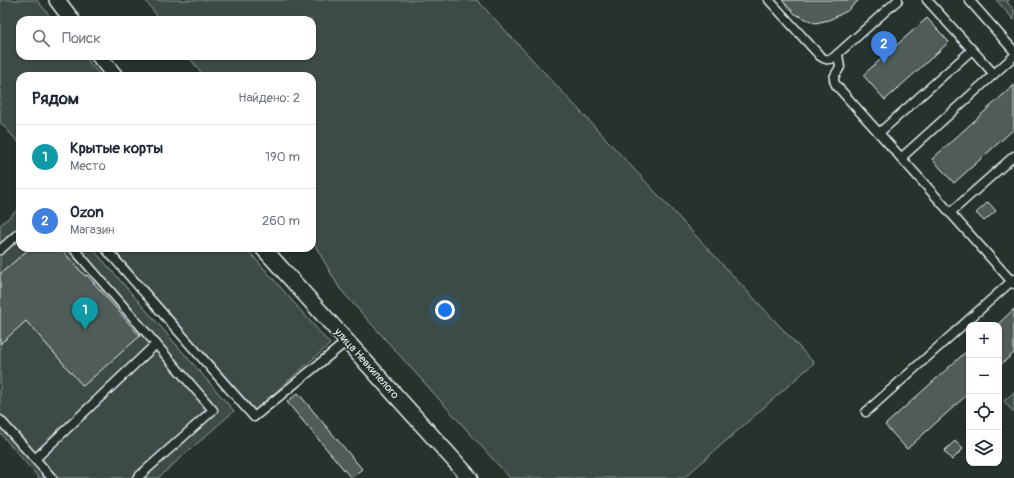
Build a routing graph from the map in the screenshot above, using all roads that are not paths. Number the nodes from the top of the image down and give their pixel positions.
1 (57, 0) edge
2 (769, 0) edge
3 (898, 0) edge
4 (927, 0) edge
5 (969, 0) edge
6 (69, 16) edge
7 (972, 50) junction
8 (1014, 51) edge
9 (838, 54) junction
10 (1014, 56) edge
11 (102, 60) edge
12 (111, 72) edge
13 (994, 74) junction
14 (879, 133) junction
15 (1014, 156) edge
16 (901, 158) junction
17 (950, 213) junction
18 (16, 236) edge
19 (0, 250) edge
20 (76, 252) edge
21 (109, 252) edge
22 (267, 252) edge
23 (1013, 282) edge
24 (347, 341) junction
25 (156, 344) junction
26 (866, 412) dead end
27 (0, 420) edge
28 (34, 459) junction
29 (52, 478) edge
30 (137, 478) edge
31 (470, 478) edge

1 - 6 street
2 - 9 lane
3 - 9 lane
4 - 7 lane
5 - 8 lane
7 - 13 lane
7 - 14 lane
9 - 14 lane
10 - 13 lane
11 - 12 street
13 - 16 lane
14 - 16 lane
15 - 17 lane
16 - 17 lane
17 - 23 lane
18 - 19 lane
20 - 25 lane
21 - 24 lane
22 - 24 street, улица Невкипелого
23 - 26 lane
24 - 31 street, улица Невкипелого
25 - 28 lane
25 - 30 lane
27 - 28 lane
28 - 29 lane

